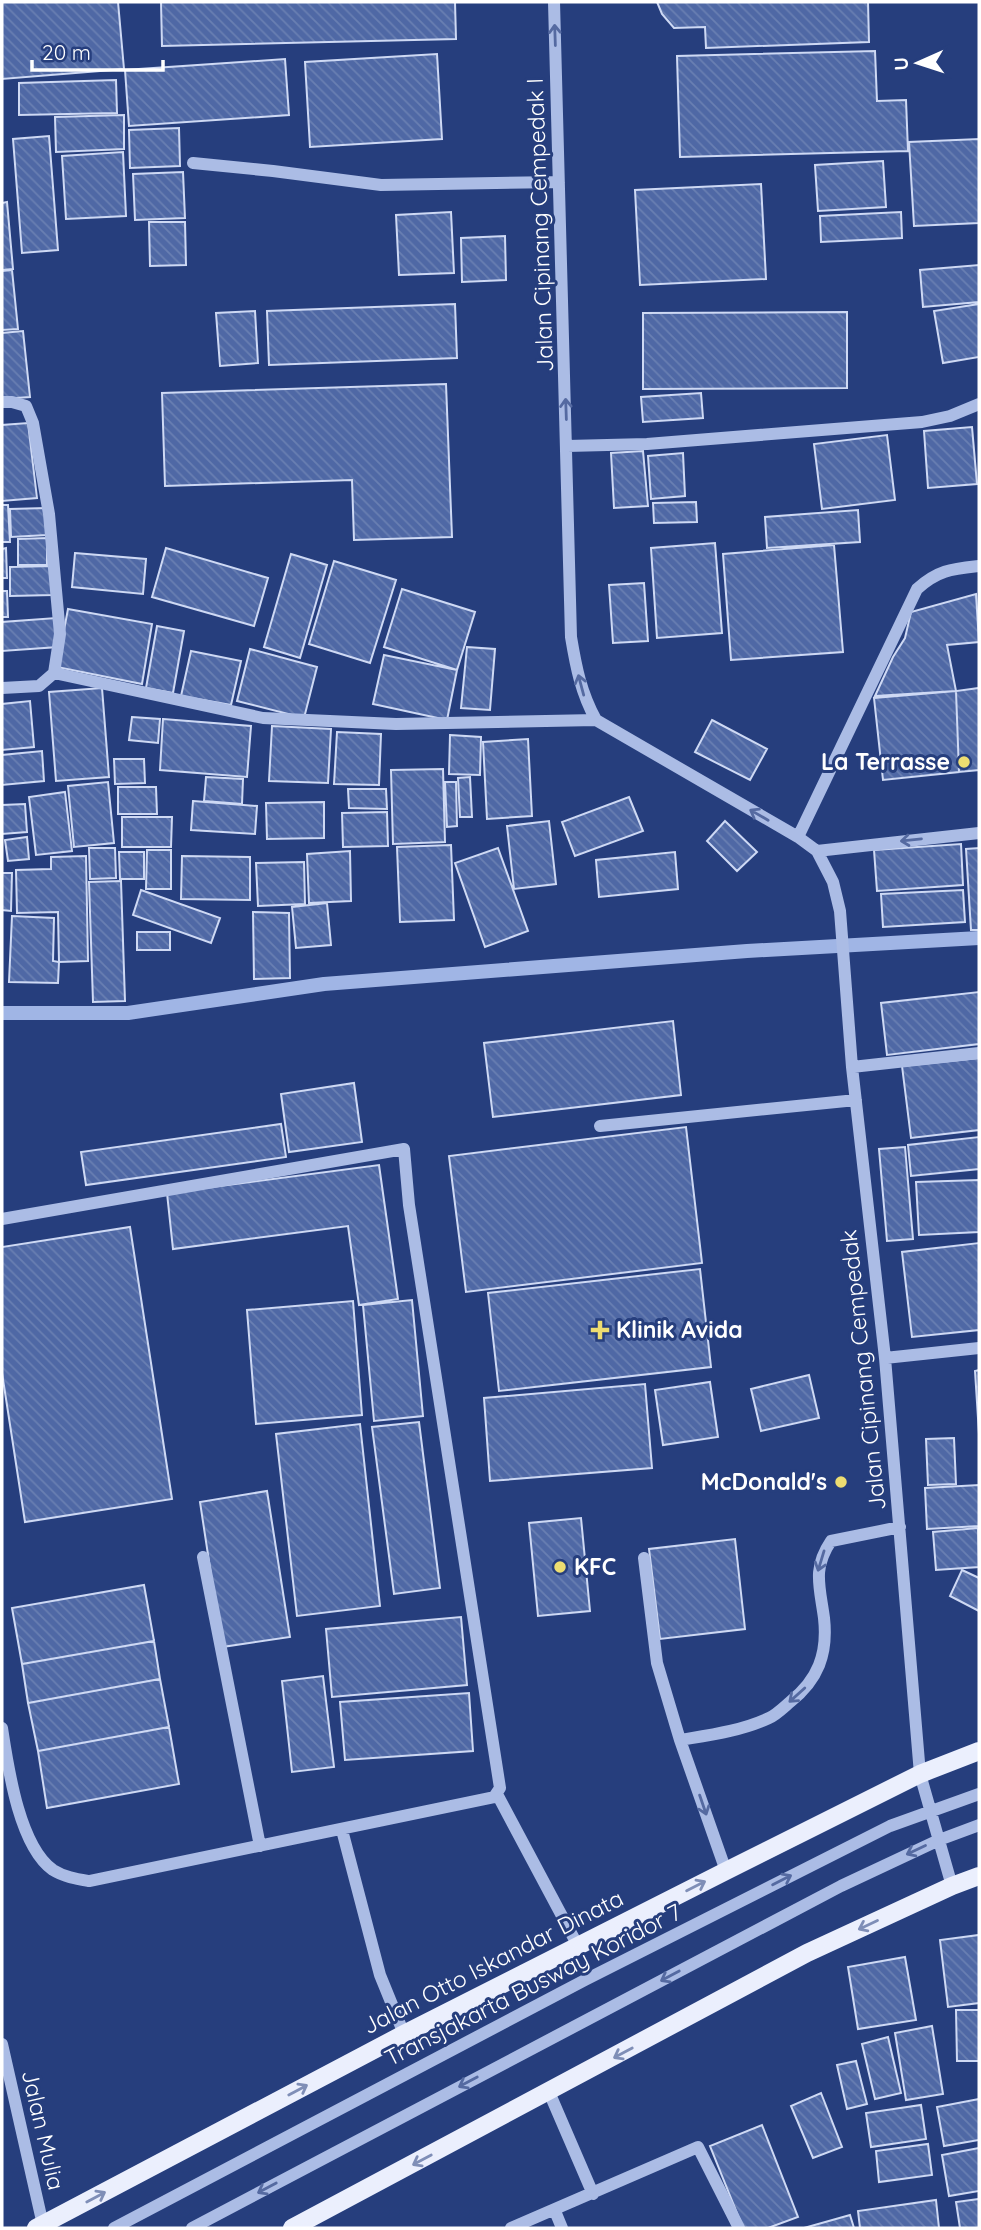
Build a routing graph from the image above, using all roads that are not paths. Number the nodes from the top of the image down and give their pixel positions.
1 (554, 2) edge
2 (194, 163) dead end
3 (559, 182) junction
4 (2, 402) edge
5 (979, 404) edge
6 (568, 446) junction
7 (979, 565) edge
8 (54, 673) junction
9 (2, 688) edge
10 (596, 720) junction
11 (979, 833) edge
12 (798, 837) junction
13 (817, 851) junction
14 (979, 1053) edge
15 (852, 1066) junction
16 (856, 1101) junction
17 (600, 1126) dead end
18 (2, 1219) edge
19 (979, 1348) edge
20 (885, 1358) junction
21 (900, 1527) junction
22 (203, 1557) dead end
23 (644, 1558) dead end
24 (2, 1728) edge
25 (680, 1741) junction
26 (979, 1751) edge
27 (920, 1774) junction
28 (497, 1794) junction
29 (979, 1794) edge
30 (931, 1810) junction
31 (979, 1825) edge
32 (342, 1829) junction
33 (939, 1840) junction
34 (260, 1846) junction
35 (726, 1871) junction
36 (979, 1876) edge
37 (952, 1886) junction
38 (578, 1946) junction
39 (404, 2034) junction
40 (2, 2044) edge
41 (549, 2092) junction
42 (593, 2194) junction
43 (555, 2210) junction
44 (302, 2226) edge
45 (39, 2227) edge
46 (114, 2228) edge
47 (192, 2228) edge
48 (511, 2228) edge
49 (562, 2228) edge
50 (738, 2228) edge

3 -> 1 street, Jalan Cipinang Cempedak I
2 - 3 street
6 -> 3 street, Jalan Cipinang Cempedak I
4 - 8 street
5 - 6 street
10 -> 6 street, Jalan Cipinang Cempedak I
7 - 12 street
8 - 9 street
8 - 10 street
12 -> 10 street
11 -> 13 street
12 - 13 street
13 - 15 street, Jalan Cipinang Cempedak
14 - 15 street
15 - 16 street, Jalan Cipinang Cempedak
16 - 17 street
16 - 20 street, Jalan Cipinang Cempedak
18 - 28 street
19 - 20 street
20 - 21 street, Jalan Cipinang Cempedak
21 -> 25 street
21 - 27 street, Jalan Cipinang Cempedak
22 - 34 street
23 - 25 street
24 - 34 street
25 -> 35 street
26 - 27 main road, Jalan Otto Iskandar Dinata
27 - 30 street, Jalan Cipinang Cempedak
27 - 35 main road, Jalan Otto Iskandar Dinata
28 - 32 street
28 - 38 street
29 - 30 street, Transjakarta Busway Koridor 7
30 - 33 street, Jalan Cipinang Cempedak
46 -> 30 street, Transjakarta Busway Koridor 7
31 - 33 street
32 - 34 street
32 - 39 street
33 - 37 street, Jalan Cipinang Cempedak
33 -> 47 street
38 -> 35 main road, Jalan Otto Iskandar Dinata
36 - 37 main road
37 -> 41 main road
38 - 39 main road, Jalan Otto Iskandar Dinata
45 -> 39 main road, Jalan Otto Iskandar Dinata
40 - 45 street, Jalan Mulia
41 - 42 street
41 -> 44 main road
42 - 43 street
42 - 50 street
43 - 48 street
43 - 49 street

